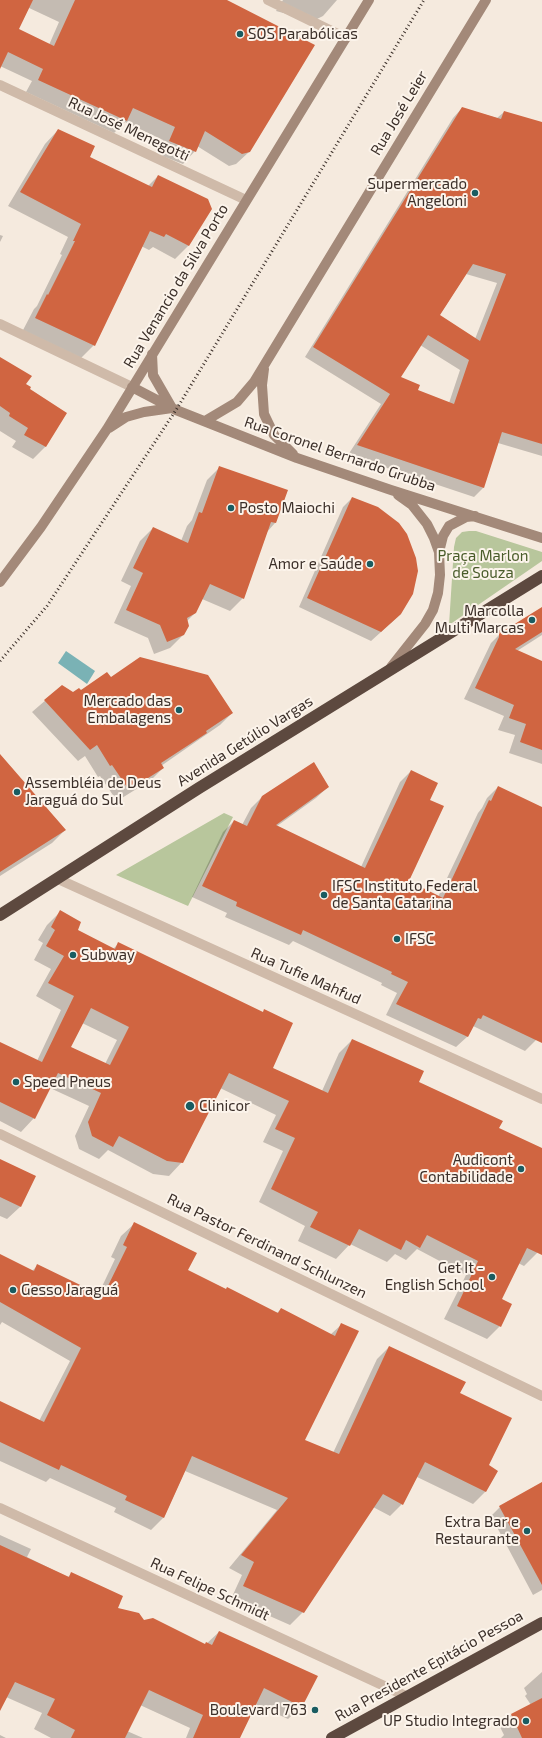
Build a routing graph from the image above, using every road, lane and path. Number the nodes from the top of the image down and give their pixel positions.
1 (268, 0) edge
2 (369, 0) edge
3 (486, 0) edge
4 (346, 38) junction
5 (0, 85) edge
6 (246, 200) junction
7 (0, 324) edge
8 (152, 354) junction
9 (265, 365) junction
10 (132, 387) junction
11 (172, 408) junction
12 (205, 421) junction
13 (107, 429) junction
14 (298, 458) junction
15 (391, 490) junction
16 (477, 516) junction
17 (542, 538) edge
18 (439, 552) junction
19 (542, 576) edge
20 (0, 582) edge
21 (387, 673) junction
22 (58, 879) junction
23 (0, 915) edge
24 (542, 1099) edge
25 (0, 1134) edge
26 (542, 1396) edge
27 (0, 1508) edge
28 (542, 1623) edge
29 (408, 1697) junction
30 (332, 1738) edge

1 - 4 street
2 - 4 street, Rua Venancio da Silva Porto
3 - 9 street, Rua José Leier
4 - 6 street, Rua Venancio da Silva Porto
5 - 6 street, Rua José Menegotti
6 - 8 street, Rua Venancio da Silva Porto
7 - 10 street
8 - 10 street, Rua Venancio da Silva Porto
8 - 11 street
9 - 12 street, Rua José Leier
9 - 14 street, Rua José Leier
10 - 11 street, Rua Coronel Bernardo Grubba
10 - 13 street, Rua Venancio da Silva Porto
11 - 12 street, Rua Coronel Bernardo Grubba
11 - 13 street
12 - 14 street, Rua Coronel Bernardo Grubba
13 - 20 street, Rua Venancio da Silva Porto
14 - 15 street, Rua Coronel Bernardo Grubba
15 - 16 street, Rua Coronel Bernardo Grubba
15 - 18 street, Avenida Getúlio Vargas
16 - 17 street, Rua Coronel Bernardo Grubba
16 - 18 street
18 - 21 street, Avenida Getúlio Vargas
19 - 21 highway, Avenida Getúlio Vargas
21 - 22 highway, Avenida Getúlio Vargas
22 - 23 highway, Avenida Getúlio Vargas
22 - 24 street, Rua Tufie Mahfud
25 - 26 street, Rua Pastor Ferdinand Schlunzen
27 - 29 street, Rua Felipe Schmidt
28 - 29 highway, Rua Presidente Epitácio Pessoa
29 - 30 highway, Rua Presidente Epitácio Pessoa

